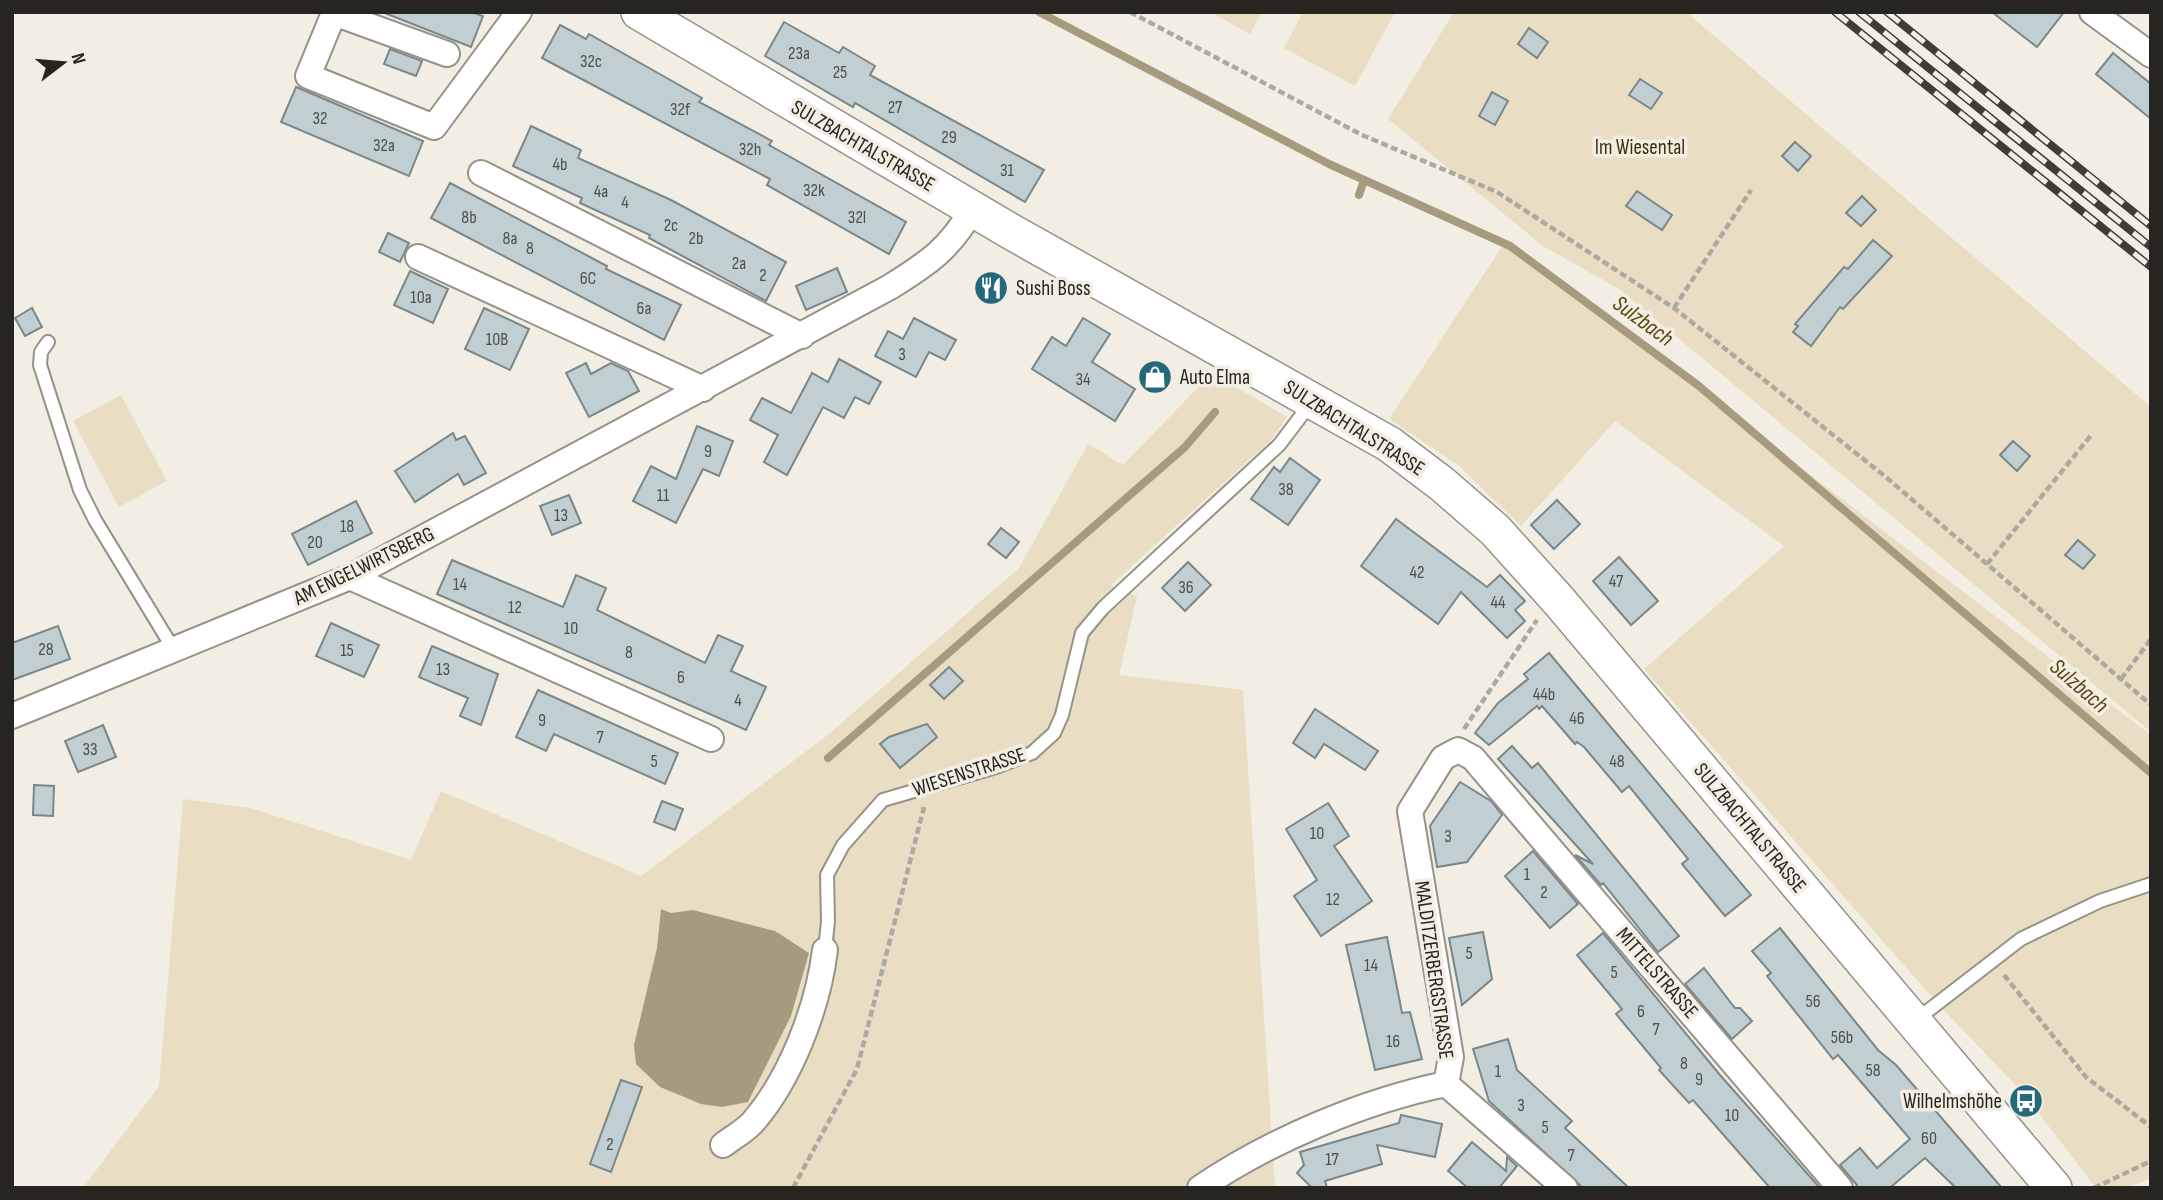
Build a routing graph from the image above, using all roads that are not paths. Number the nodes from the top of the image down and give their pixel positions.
1 (519, 12) edge
2 (639, 12) edge
3 (2092, 12) edge
4 (447, 54) dead end
5 (2151, 55) edge
6 (481, 173) dead end
7 (973, 209) junction
8 (418, 257) dead end
9 (802, 336) junction
10 (48, 342) dead end
11 (703, 389) junction
12 (1313, 399) junction
13 (350, 577) junction
14 (174, 650) junction
15 (12, 716) edge
16 (711, 739) dead end
17 (1473, 758) joint
18 (2151, 884) edge
19 (825, 950) joint
20 (1913, 1022) junction
21 (1446, 1084) junction
22 (723, 1145) dead end
23 (1200, 1188) edge
24 (1565, 1188) edge
25 (1840, 1188) edge
26 (2054, 1188) edge

1 - 4 street
2 - 7 main road, SULZBACHTALSTRASSE
3 - 5 street
6 - 9 street
7 - 9 street, AM ENGELWIRTSBERG
7 - 12 main road, SULZBACHTALSTRASSE
8 - 11 street
9 - 11 street, AM ENGELWIRTSBERG
10 - 14 lane
11 - 13 street, AM ENGELWIRTSBERG
12 - 19 lane, WIESENSTRASSE
12 - 20 main road, SULZBACHTALSTRASSE
13 - 14 street, AM ENGELWIRTSBERG
13 - 16 street
14 - 15 street, AM ENGELWIRTSBERG
17 - 21 street, MALDITZERBERGSTRASSE
17 - 25 street, MITTELSTRASSE
18 - 20 lane
19 - 22 street, WIESENSTRASSE
20 - 26 main road, SULZBACHTALSTRASSE
21 - 23 street, MALDITZERBERGSTRASSE
21 - 24 street

